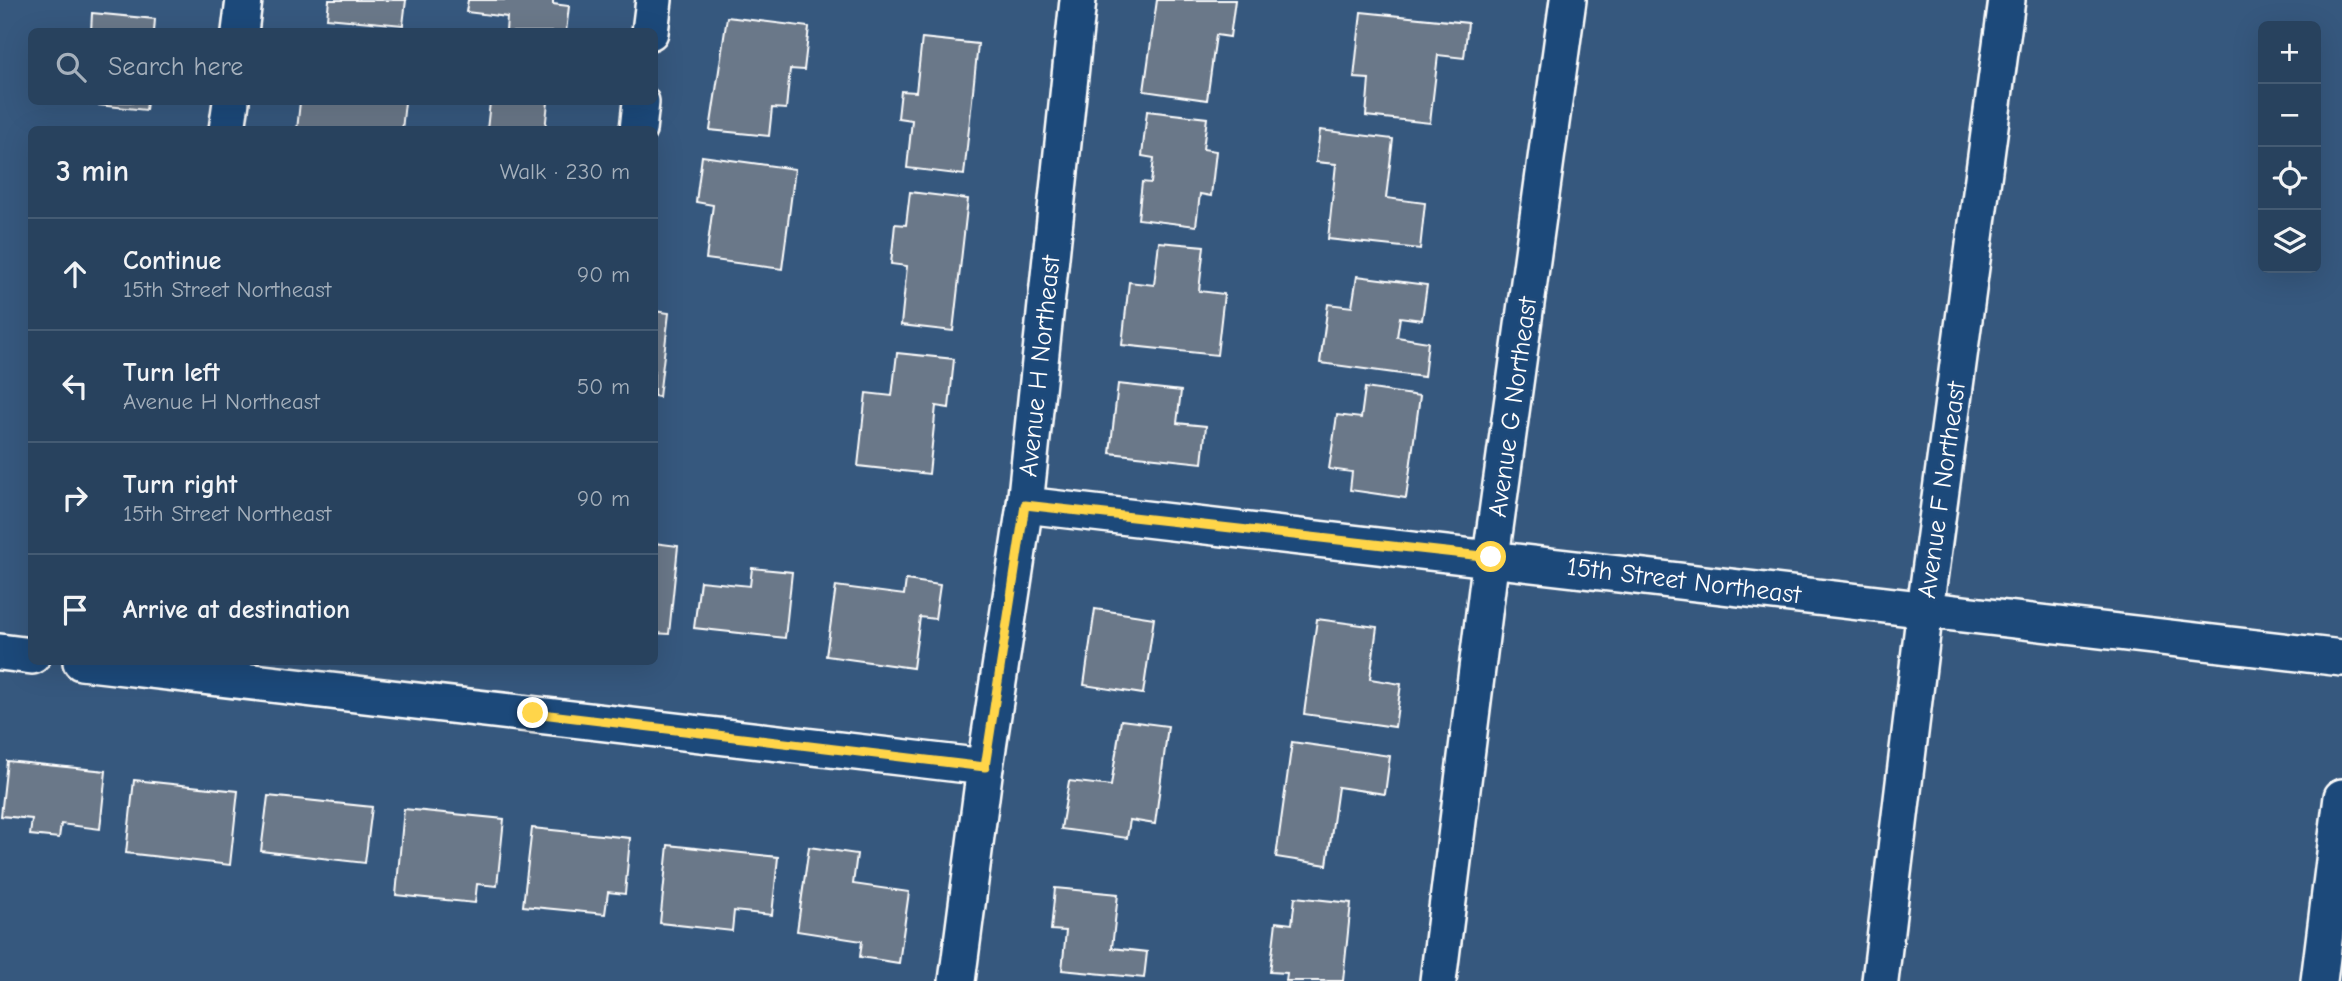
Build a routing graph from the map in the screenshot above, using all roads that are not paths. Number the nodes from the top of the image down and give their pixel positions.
1 (244, 0) edge
2 (654, 0) edge
3 (1078, 0) edge
4 (1568, 0) edge
5 (2007, 0) edge
6 (240, 28) edge
7 (650, 28) edge
8 (231, 105) edge
9 (641, 105) edge
10 (228, 126) edge
11 (638, 126) edge
12 (1025, 505) junction
13 (1491, 557) junction
14 (1925, 608) junction
15 (0, 652) edge
16 (28, 656) edge
17 (2342, 658) edge
18 (107, 665) edge
19 (985, 767) junction
20 (2342, 797) edge
21 (957, 981) edge
22 (1438, 981) edge
23 (1880, 981) edge
24 (2319, 981) edge

1 - 6 street
2 - 7 street
3 - 12 street, Avenue H Northeast
4 - 13 street, Avenue G Northeast
5 - 14 street, Avenue F Northeast
8 - 10 street
9 - 11 street
12 - 13 street, 15th Street Northeast
12 - 19 street, Avenue H Northeast
13 - 14 street, 15th Street Northeast
13 - 22 street, Avenue G Northeast
14 - 17 street, 15th Street Northeast
14 - 23 street, Avenue F Northeast
15 - 16 street
18 - 19 street
19 - 21 street, Avenue H Northeast
20 - 24 street

